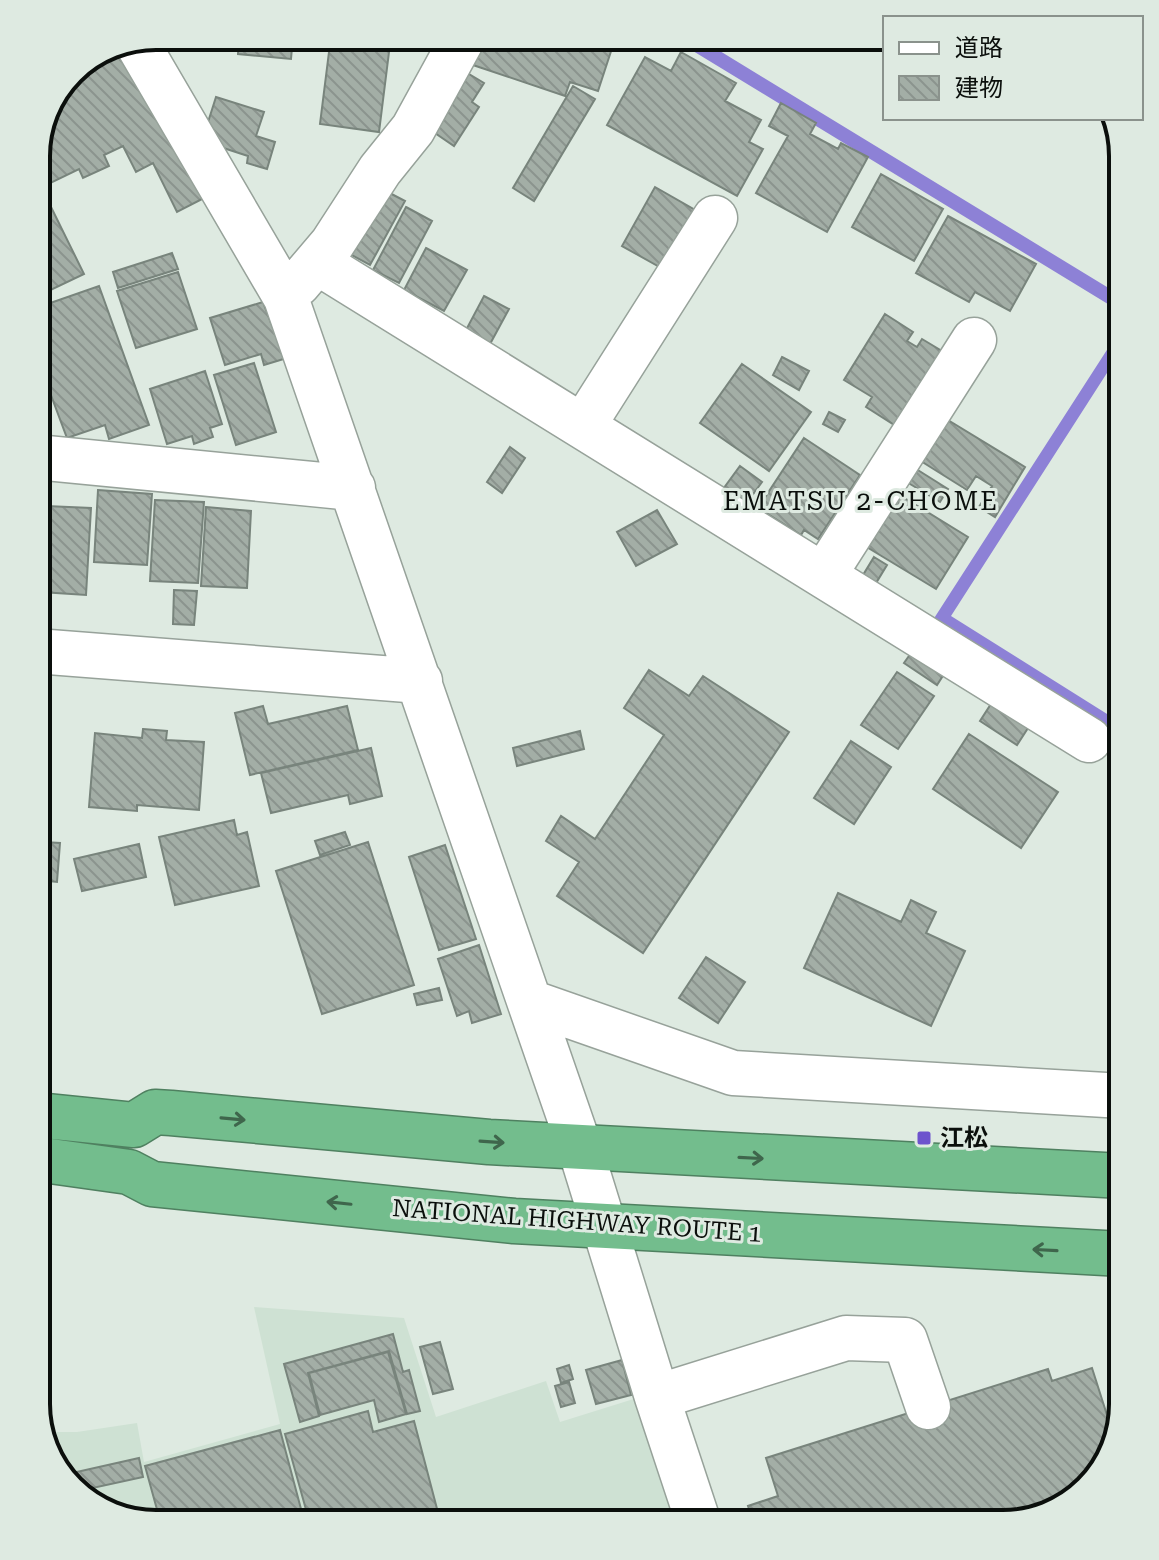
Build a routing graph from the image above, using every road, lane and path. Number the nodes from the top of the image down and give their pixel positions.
1 (456, 50) edge
2 (142, 51) edge
3 (715, 218) dead end
4 (317, 262) junction
5 (286, 298) junction
6 (974, 340) dead end
7 (583, 426) junction
8 (50, 458) edge
9 (353, 488) junction
10 (824, 575) junction
11 (50, 652) edge
12 (420, 681) junction
13 (1089, 740) dead end
14 (530, 1002) junction
15 (50, 1089) edge
16 (1109, 1095) edge
17 (155, 1112) junction
18 (50, 1116) edge
19 (580, 1148) junction
20 (50, 1161) edge
21 (1109, 1175) edge
22 (152, 1184) junction
23 (50, 1187) edge
24 (606, 1226) junction
25 (1109, 1253) edge
26 (657, 1397) junction
27 (928, 1407) dead end
28 (694, 1510) edge

1 - 4 street
2 - 5 street
3 - 7 street
4 - 5 street
4 - 7 street
5 - 9 street
6 - 10 street
7 - 10 street
8 - 9 street
9 - 12 street
10 - 13 street
11 - 12 street
12 - 14 street
14 - 16 street
14 - 19 street
15 - 17 highway
17 - 18 highway
17 -> 19 highway
19 -> 21 highway
19 - 24 street
20 - 22 highway, NATIONAL HIGHWAY ROUTE 1
22 - 23 highway
24 -> 22 highway, NATIONAL HIGHWAY ROUTE 1
25 -> 24 highway, NATIONAL HIGHWAY ROUTE 1
24 - 26 street
26 - 27 street
26 - 28 street

